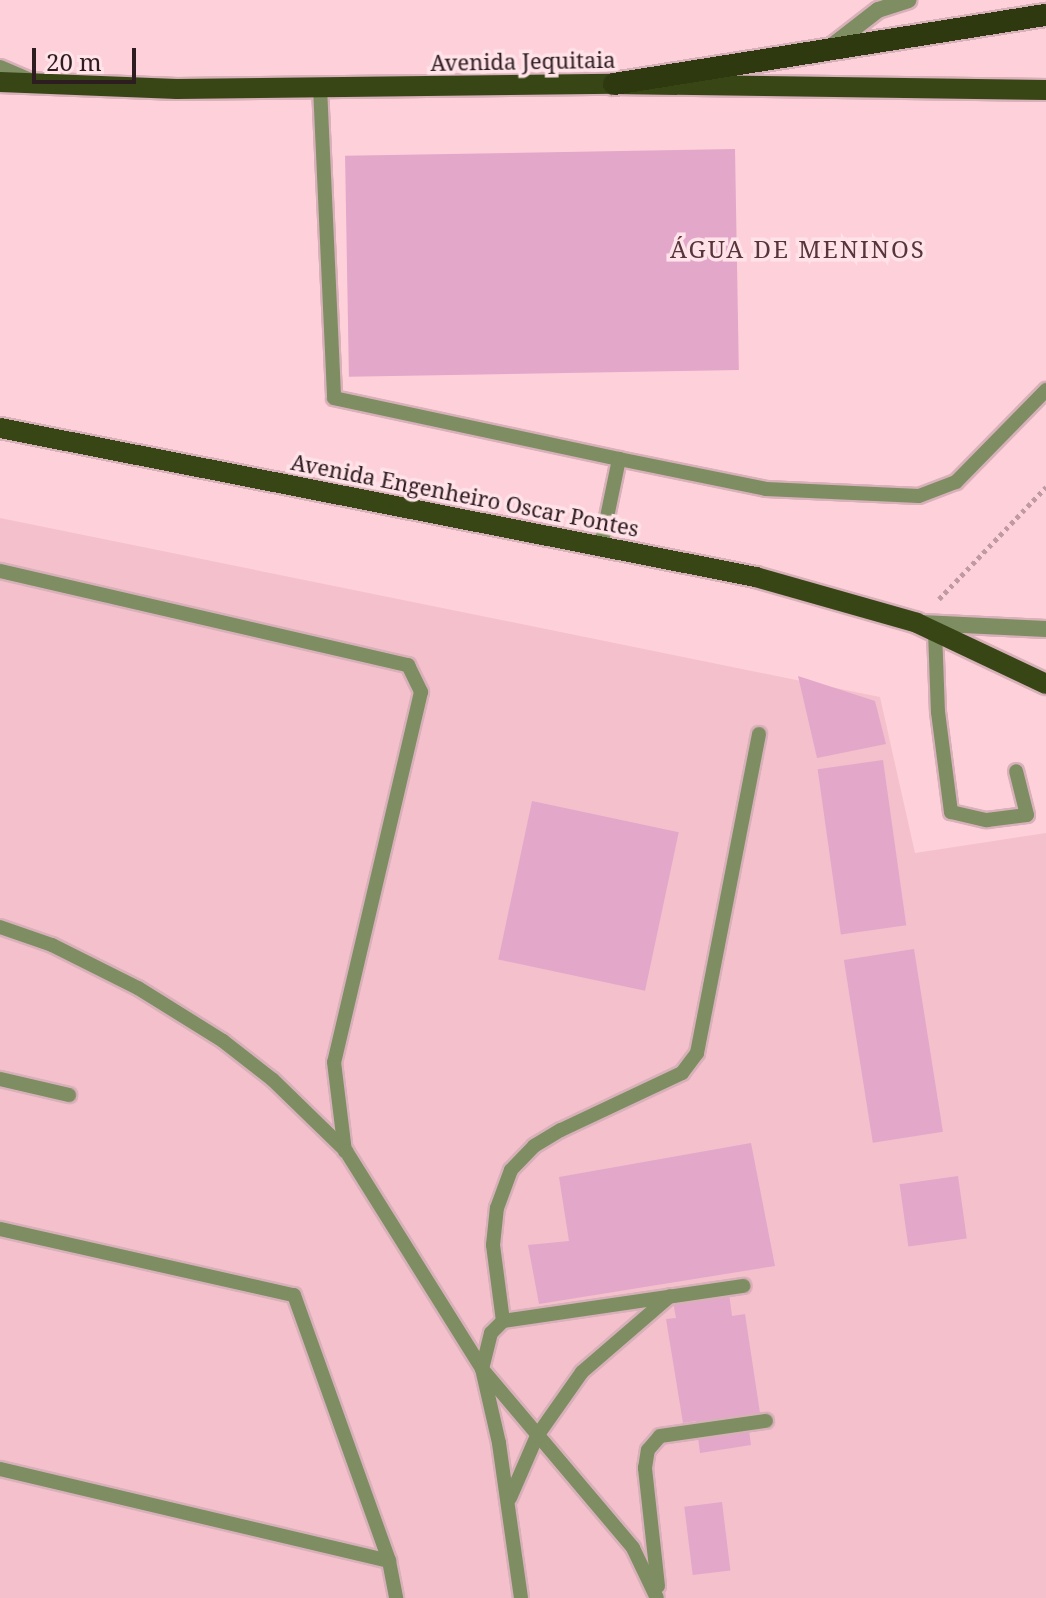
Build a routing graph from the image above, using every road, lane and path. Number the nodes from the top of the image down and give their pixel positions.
1 (908, 0) edge
2 (1046, 15) edge
3 (829, 48) junction
4 (0, 67) edge
5 (0, 82) edge
6 (41, 84) junction
7 (614, 84) junction
8 (320, 87) junction
9 (1046, 90) edge
10 (1046, 390) edge
11 (0, 428) edge
12 (619, 459) junction
13 (1046, 487) edge
14 (601, 546) junction
15 (0, 571) edge
16 (926, 627) junction
17 (1046, 629) edge
18 (1046, 684) edge
19 (759, 734) dead end
20 (1016, 771) dead end
21 (0, 927) edge
22 (0, 1079) edge
23 (69, 1095) dead end
24 (346, 1151) junction
25 (0, 1229) edge
26 (743, 1286) dead end
27 (670, 1296) junction
28 (503, 1321) junction
29 (482, 1369) junction
30 (766, 1421) dead end
31 (537, 1436) junction
32 (0, 1469) edge
33 (508, 1506) junction
34 (389, 1561) junction
35 (396, 1598) edge
36 (521, 1598) edge
37 (658, 1598) edge

1 - 3 street
2 - 3 highway
3 - 7 highway
4 - 6 lane
5 - 6 main road, Avenida Jequitaia
6 - 8 main road, Avenida Jequitaia
7 - 8 main road, Avenida Jequitaia
7 - 9 main road, Avenida Jequitaia
8 - 12 lane
10 - 12 lane
11 - 14 main road, Avenida Engenheiro Oscar Pontes
12 - 14 lane
13 - 16 path
14 - 16 main road, Avenida Engenheiro Oscar Pontes
15 - 24 lane
16 - 17 street, Avenida Engenheiro Oscar Pontes
16 - 18 main road, Avenida Engenheiro Oscar Pontes
16 - 20 lane
19 - 28 lane
21 - 24 lane
22 - 23 lane
24 - 29 lane
25 - 34 lane
26 - 27 lane
27 - 28 lane
27 - 31 lane
28 - 29 lane
29 - 31 lane
29 - 33 lane
30 - 37 lane
31 - 33 lane
31 - 37 lane
32 - 34 lane
33 - 36 lane
34 - 35 lane

